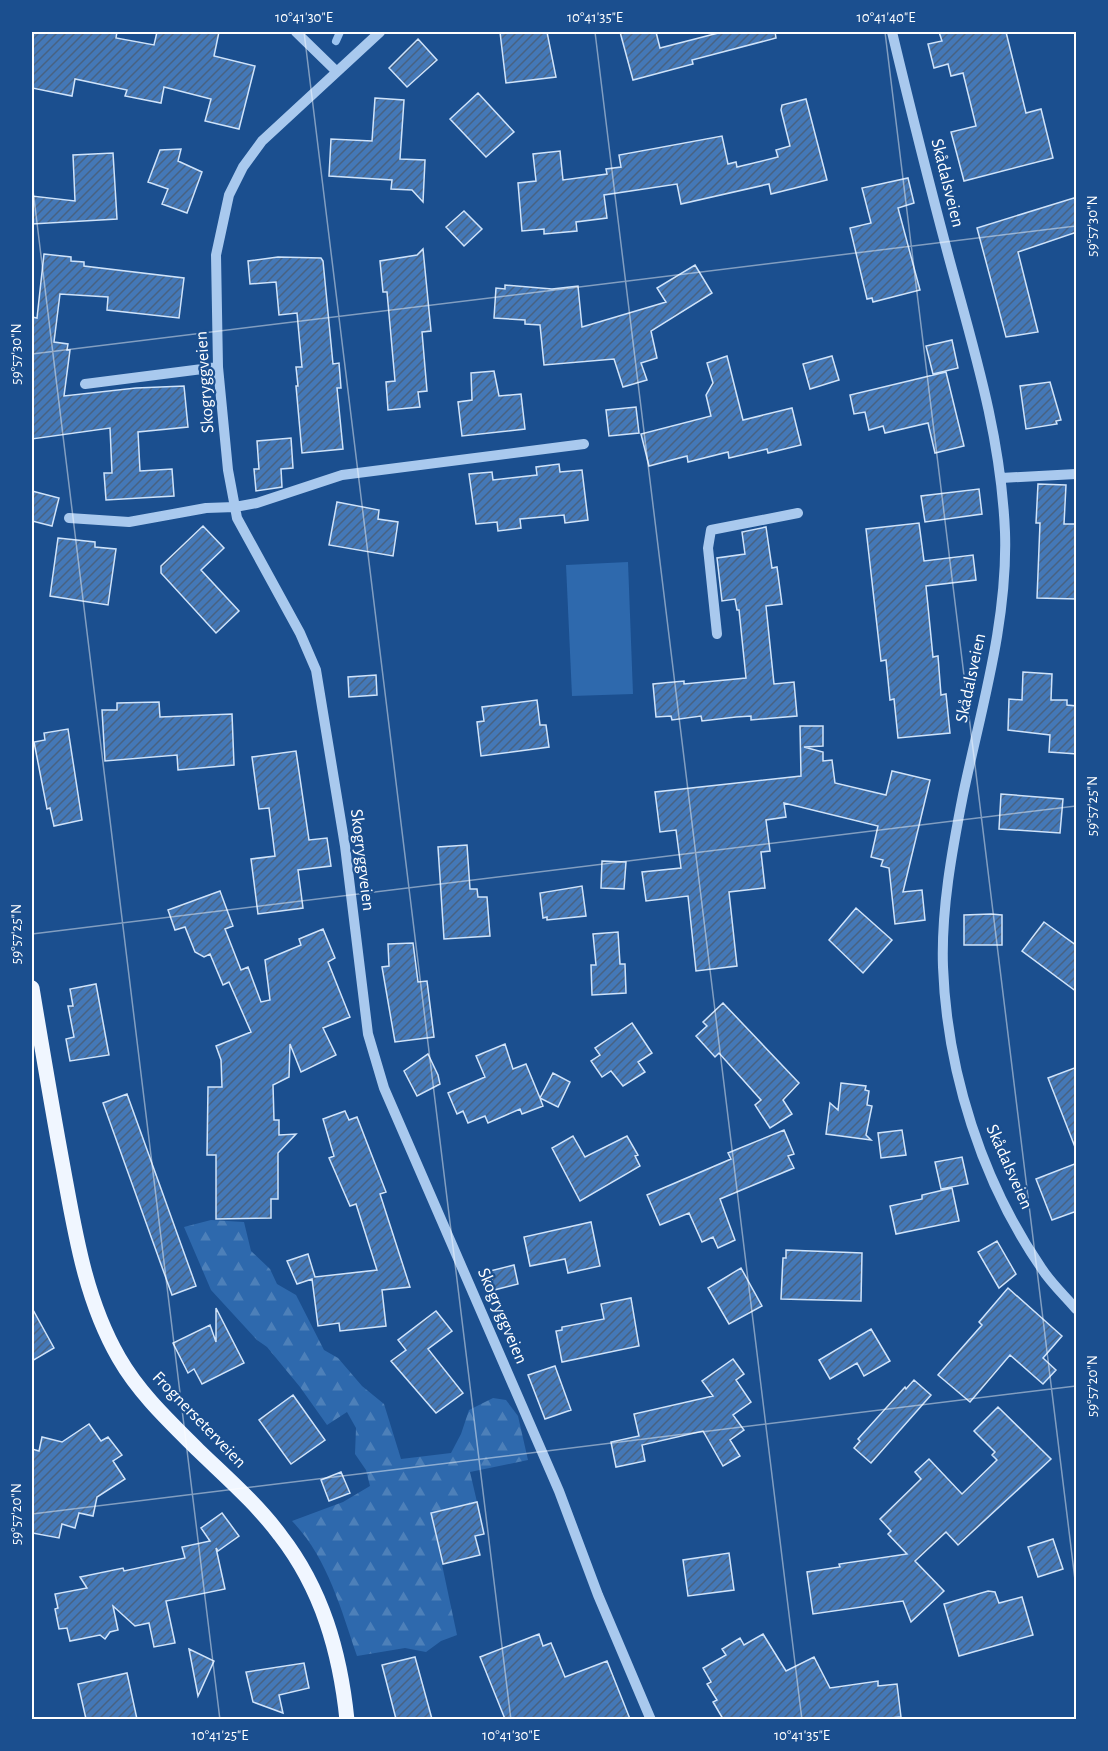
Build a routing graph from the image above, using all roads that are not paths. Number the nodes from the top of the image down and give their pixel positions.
1 (296, 32) edge
2 (380, 32) edge
3 (892, 32) edge
4 (335, 70) junction
5 (218, 367) junction
6 (85, 384) dead end
7 (584, 444) dead end
8 (1077, 474) edge
9 (1001, 478) junction
10 (235, 507) junction
11 (798, 513) dead end
12 (69, 518) dead end
13 (717, 634) dead end
14 (32, 988) edge
15 (1077, 1309) edge
16 (347, 1719) edge
17 (651, 1719) edge

1 - 4 street
2 - 4 street, Skogryggveien
3 - 9 street, Skådalsveien
4 - 5 street, Skogryggveien
5 - 6 street
5 - 10 street, Skogryggveien
7 - 10 street
8 - 9 street
9 - 15 street, Skådalsveien
10 - 12 street
10 - 17 street, Skogryggveien
11 - 13 street
14 - 16 main road, Frognerseterveien

